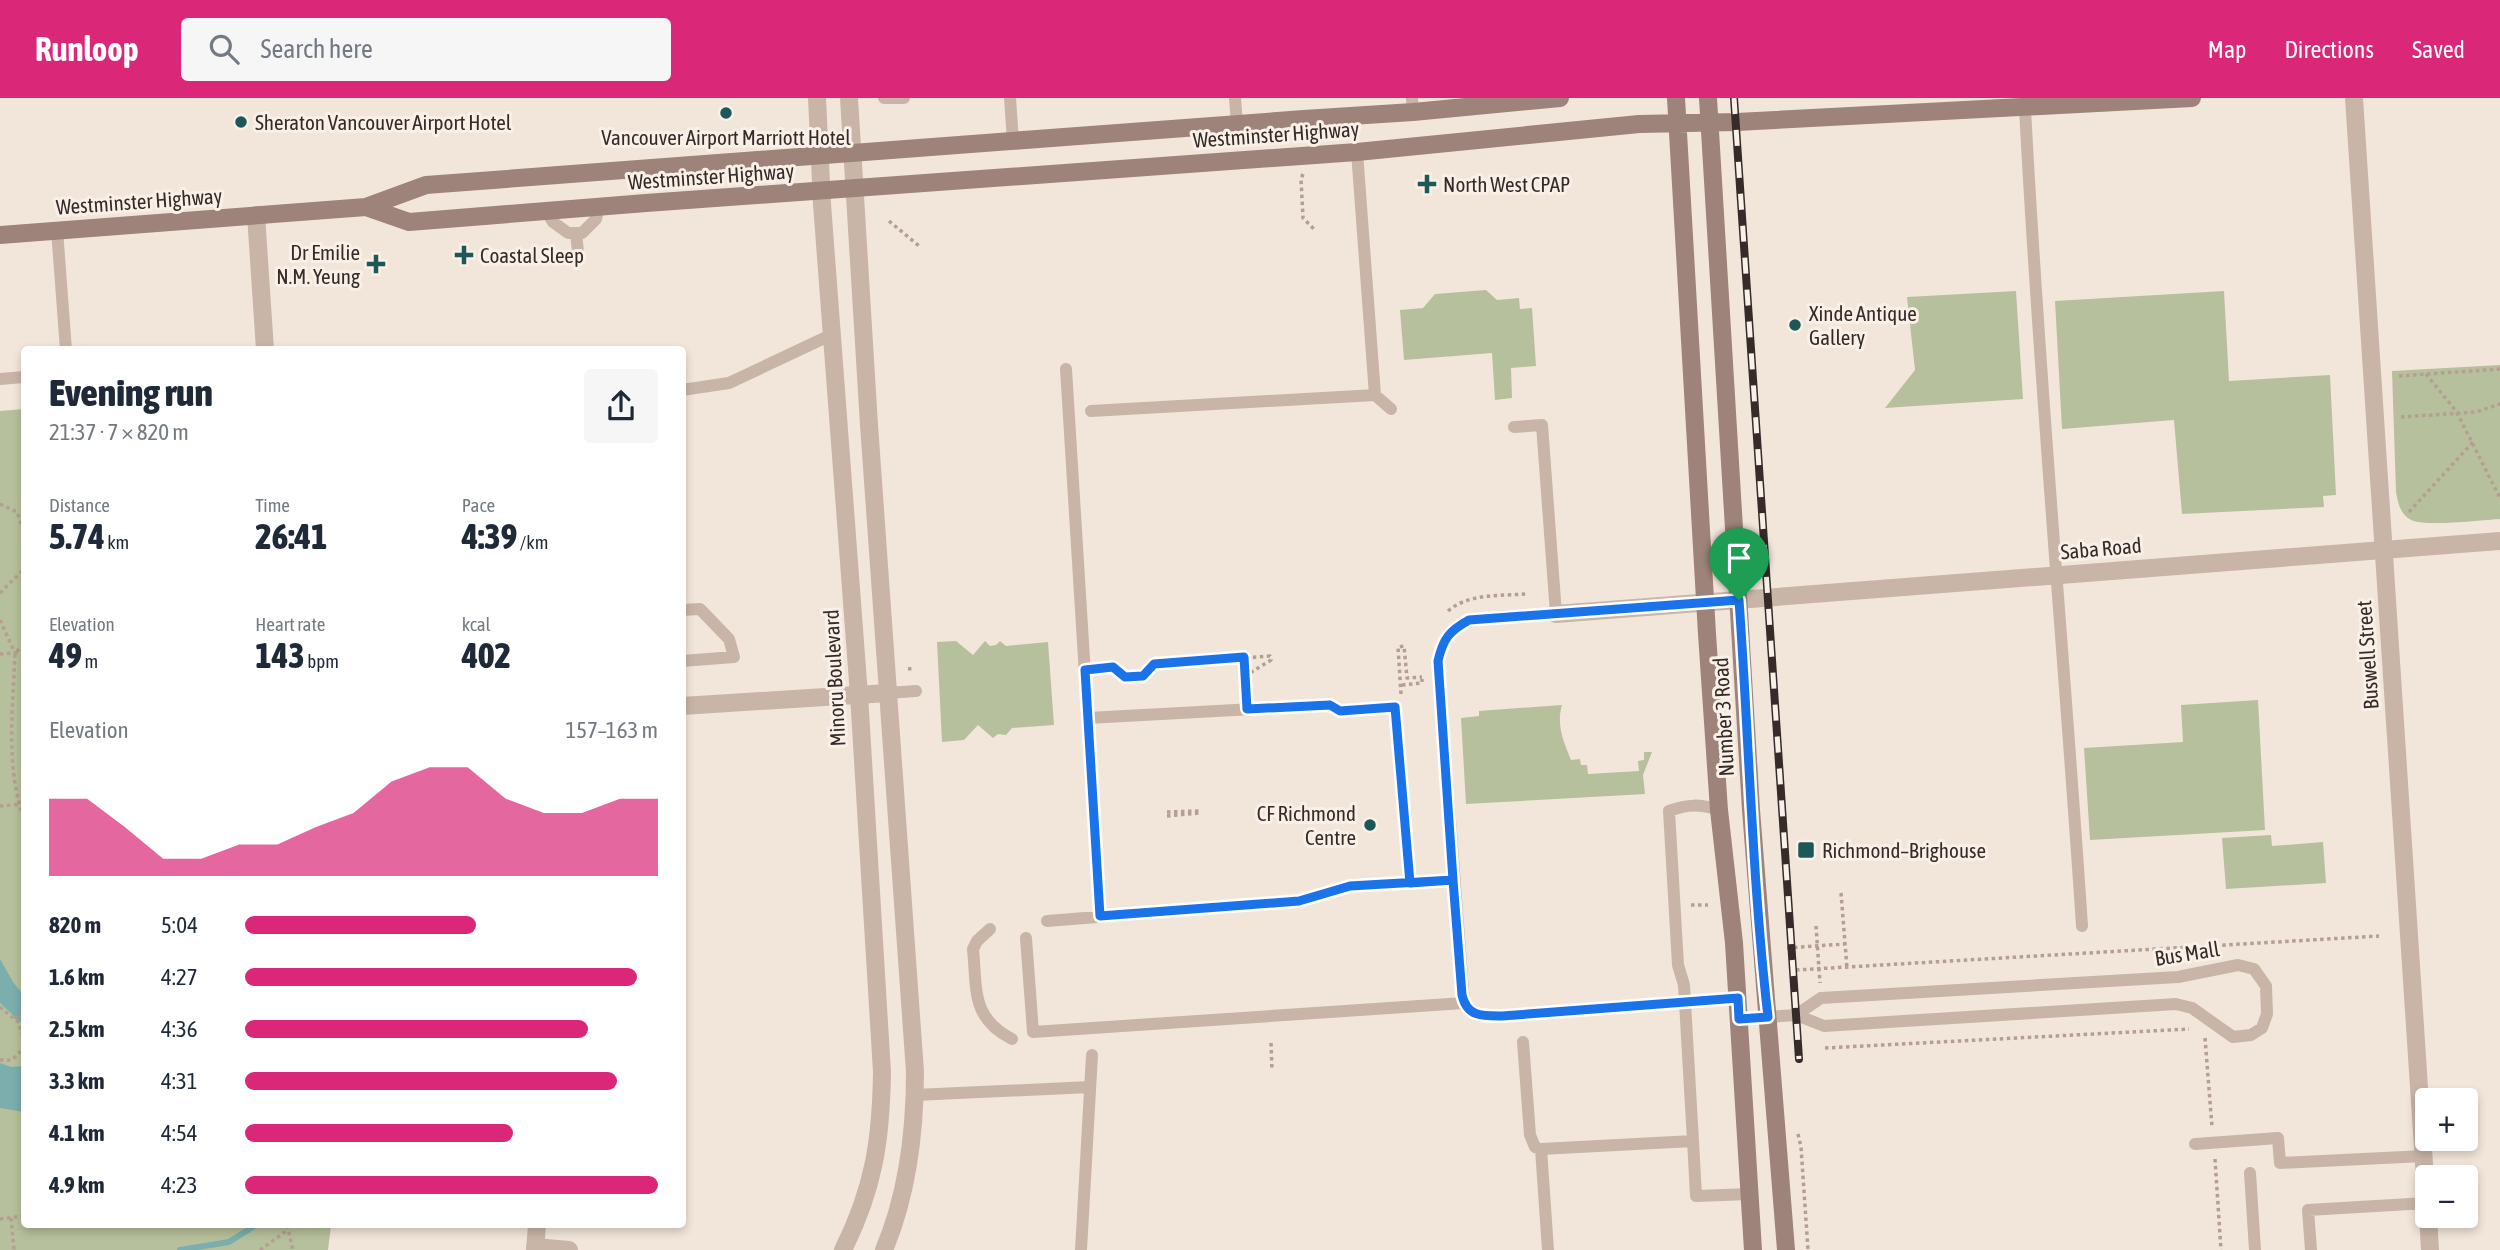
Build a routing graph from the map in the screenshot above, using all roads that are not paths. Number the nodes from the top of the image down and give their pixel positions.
1 (817, 98) edge
2 (849, 98) edge
3 (884, 98) edge
4 (904, 98) edge
5 (1010, 98) edge
6 (1235, 98) edge
7 (1560, 98) edge
8 (1676, 98) edge
9 (1708, 98) edge
10 (2192, 98) edge
11 (2354, 98) edge
12 (1413, 105) edge
13 (2025, 108) junction
14 (1678, 122) junction
15 (1709, 123) junction
16 (1237, 124) junction
17 (1013, 141) junction
18 (1357, 152) junction
19 (853, 153) junction
20 (819, 155) junction
21 (855, 189) junction
22 (821, 190) junction
23 (599, 206) junction
24 (366, 207) junction
25 (546, 211) junction
26 (257, 215) junction
27 (57, 230) junction
28 (576, 233) junction
29 (0, 235) edge
30 (578, 251) dead end
31 (833, 334) junction
32 (66, 346) edge
33 (265, 346) edge
34 (1066, 369) dead end
35 (21, 377) edge
36 (0, 379) edge
37 (686, 389) edge
38 (1375, 394) junction
39 (1391, 409) dead end
40 (1091, 411) dead end
41 (1514, 427) dead end
42 (2500, 541) edge
43 (2383, 549) junction
44 (2055, 575) junction
45 (1739, 600) junction
46 (1705, 603) junction
47 (686, 610) edge
48 (1556, 614) junction
49 (686, 661) edge
50 (916, 691) dead end
51 (888, 693) junction
52 (859, 695) junction
53 (686, 706) edge
54 (1088, 718) junction
55 (1719, 810) junction
56 (1453, 880) junction
57 (1410, 883) junction
58 (1100, 916) junction
59 (1047, 920) dead end
60 (2082, 926) dead end
61 (990, 929) dead end
62 (1026, 938) dead end
63 (1738, 998) junction
64 (1685, 1002) junction
65 (1464, 1003) junction
66 (1796, 1015) junction
67 (1768, 1017) junction
68 (1739, 1019) junction
69 (1012, 1039) dead end
70 (1524, 1042) dead end
71 (1092, 1055) dead end
72 (1090, 1087) junction
73 (915, 1095) junction
74 (1693, 1141) junction
75 (2195, 1144) dead end
76 (1541, 1149) junction
77 (2424, 1157) junction
78 (2425, 1165) edge
79 (2250, 1173) dead end
80 (1750, 1194) junction
81 (2415, 1204) edge
82 (537, 1228) edge
83 (2429, 1228) edge
84 (535, 1249) edge
85 (569, 1250) edge
86 (844, 1250) edge
87 (884, 1250) edge
88 (1081, 1250) edge
89 (1548, 1250) edge
90 (1753, 1250) edge
91 (1786, 1250) edge
92 (2255, 1250) edge
93 (2311, 1250) edge
94 (2430, 1250) edge

1 - 20 street, Minoru Boulevard
2 - 19 street
3 - 4 lane
5 - 17 lane
6 - 16 lane
7 - 12 main road, Westminster Highway
8 - 14 main road, Number 3 Road
9 - 15 main road, Number 3 Road
10 - 13 main road, Westminster Highway
11 - 43 street, Buswell Street
12 - 16 main road, Westminster Highway
13 - 15 main road, Westminster Highway
13 - 44 lane
14 - 15 main road, Westminster Highway
14 - 18 main road, Westminster Highway
14 - 46 main road, Number 3 Road
15 - 45 main road, Number 3 Road
16 - 17 main road, Westminster Highway
17 - 19 main road, Westminster Highway
18 - 21 main road, Westminster Highway
18 - 38 lane
19 - 20 main road, Westminster Highway
19 - 21 street
20 - 22 street, Minoru Boulevard
20 - 24 main road, Westminster Highway
21 - 22 main road, Westminster Highway
21 - 51 street
22 - 23 main road, Westminster Highway
22 - 31 street, Minoru Boulevard
23 - 25 main road, Westminster Highway
23 - 28 lane
24 - 25 main road, Westminster Highway
24 - 26 main road, Westminster Highway
25 - 28 lane
26 - 27 main road, Westminster Highway
26 - 33 street
27 - 29 main road, Westminster Highway
27 - 32 lane
28 - 30 lane
31 - 37 lane
31 - 52 street, Minoru Boulevard
34 - 54 lane
35 - 36 lane
38 - 39 lane
38 - 40 lane
41 - 48 lane
42 - 43 street, Saba Road
43 - 44 street, Saba Road
43 - 77 street, Buswell Street
44 - 45 street, Saba Road
44 - 60 lane
45 - 46 street, Saba Road
45 - 67 main road, Number 3 Road
46 - 48 street, Saba Road
46 - 55 main road, Number 3 Road
47 - 49 lane
48 - 56 lane
50 - 51 lane
51 - 52 street
51 - 73 street
52 - 53 street
52 - 86 street, Minoru Boulevard
54 - 57 lane
54 - 58 lane
55 - 63 main road, Number 3 Road
55 - 64 lane
56 - 57 lane
56 - 65 lane
57 - 58 lane
58 - 59 lane
61 - 69 lane
62 - 65 lane
63 - 64 lane
63 - 68 main road, Number 3 Road
64 - 65 lane
64 - 74 lane
66 - 66 lane, Bus Mall
66 - 67 lane, Bus Mall
67 - 68 lane, Bus Mall
67 - 91 main road, Number 3 Road
68 - 80 main road, Number 3 Road
70 - 76 lane
71 - 72 lane
72 - 73 lane
72 - 88 lane
73 - 87 street
74 - 76 lane
74 - 80 lane
75 - 77 lane
76 - 89 lane
77 - 78 street, Buswell Street
79 - 92 lane
80 - 90 main road, Number 3 Road
81 - 93 lane
82 - 84 street
83 - 94 street
84 - 85 street

